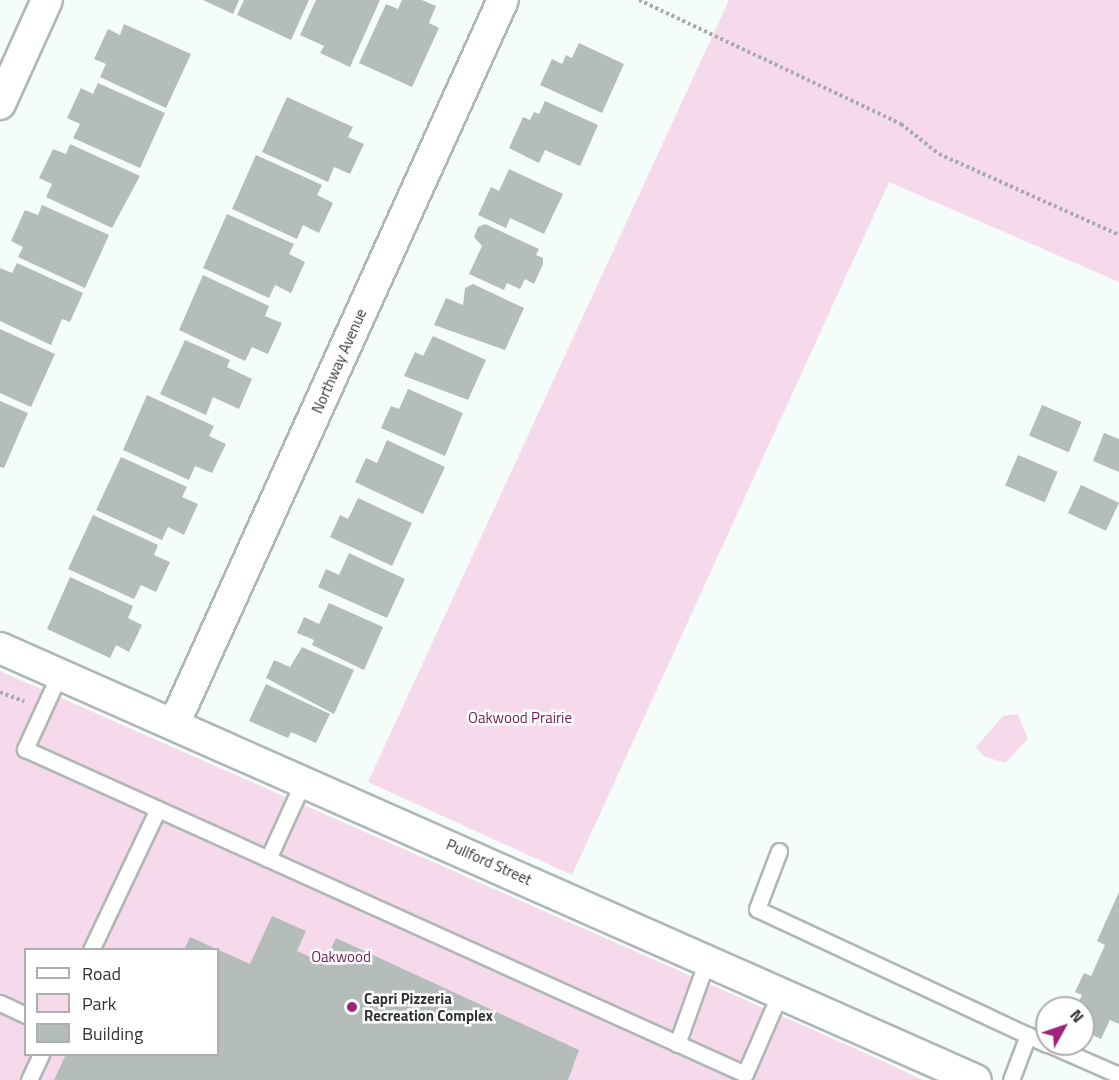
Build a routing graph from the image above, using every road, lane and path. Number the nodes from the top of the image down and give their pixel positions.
1 (47, 0) edge
2 (503, 0) edge
3 (639, 0) edge
4 (0, 104) edge
5 (1119, 236) edge
6 (0, 648) edge
7 (60, 673) junction
8 (0, 692) edge
9 (23, 701) dead end
10 (175, 722) junction
11 (304, 780) junction
12 (158, 809) junction
13 (779, 851) dead end
14 (268, 859) junction
15 (92, 948) edge
16 (707, 960) junction
17 (780, 993) junction
18 (0, 1004) edge
19 (24, 1014) edge
20 (1028, 1035) junction
21 (1035, 1038) edge
22 (677, 1044) junction
23 (40, 1056) edge
24 (1075, 1056) edge
25 (1119, 1075) edge
26 (29, 1080) edge
27 (976, 1080) edge
28 (1011, 1080) edge

1 - 4 street
2 - 10 street, Northway Avenue
3 - 5 path
6 - 7 street, Pullford Street
7 - 10 street, Pullford Street
7 - 12 lane
8 - 9 path
10 - 11 street, Pullford Street
11 - 14 lane
11 - 16 street, Pullford Street
12 - 14 lane
12 - 15 lane
13 - 20 lane
14 - 22 lane
16 - 17 street, Pullford Street
16 - 22 lane
17 - 22 lane
17 - 27 street, Pullford Street
18 - 19 lane
20 - 21 lane
20 - 28 lane
23 - 26 lane
24 - 25 lane

